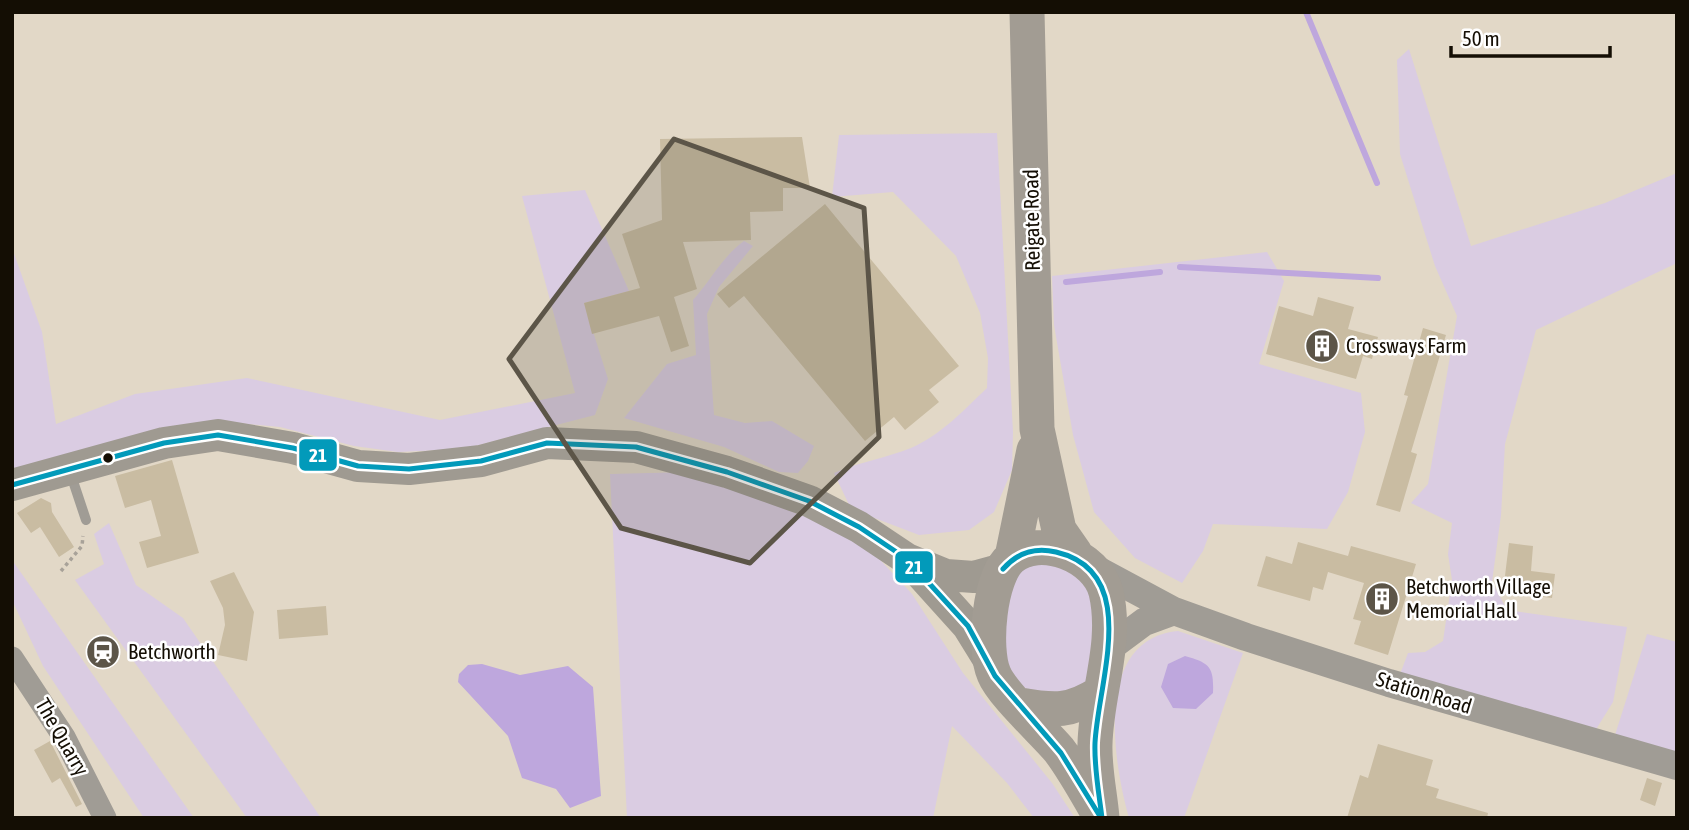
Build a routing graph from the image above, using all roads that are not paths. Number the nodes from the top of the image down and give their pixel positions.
1 (1027, 12) edge
2 (1037, 429) junction
3 (69, 467) junction
4 (12, 485) edge
5 (86, 520) road end
6 (907, 559) junction
7 (1084, 561) junction
8 (1008, 563) junction
9 (1174, 611) junction
10 (1110, 648) junction
11 (12, 659) edge
12 (989, 660) junction
13 (1100, 693) junction
14 (1020, 705) junction
15 (1677, 766) edge
16 (105, 818) edge
17 (1102, 818) edge

1 - 2 main road, Reigate Road
2 - 7 main road, Reigate Road
2 - 8 main road, Reigate Road
3 - 4 main road
3 - 5 lane
3 - 6 main road
6 - 8 main road
6 - 12 main road
7 - 8 main road
7 - 9 street, Station Road
7 - 10 main road
8 - 12 main road
9 - 10 street
9 - 15 street, Station Road
10 - 13 main road
11 - 16 street, The Quarry
12 - 14 main road
13 - 14 main road
13 - 17 main road
14 - 17 main road

